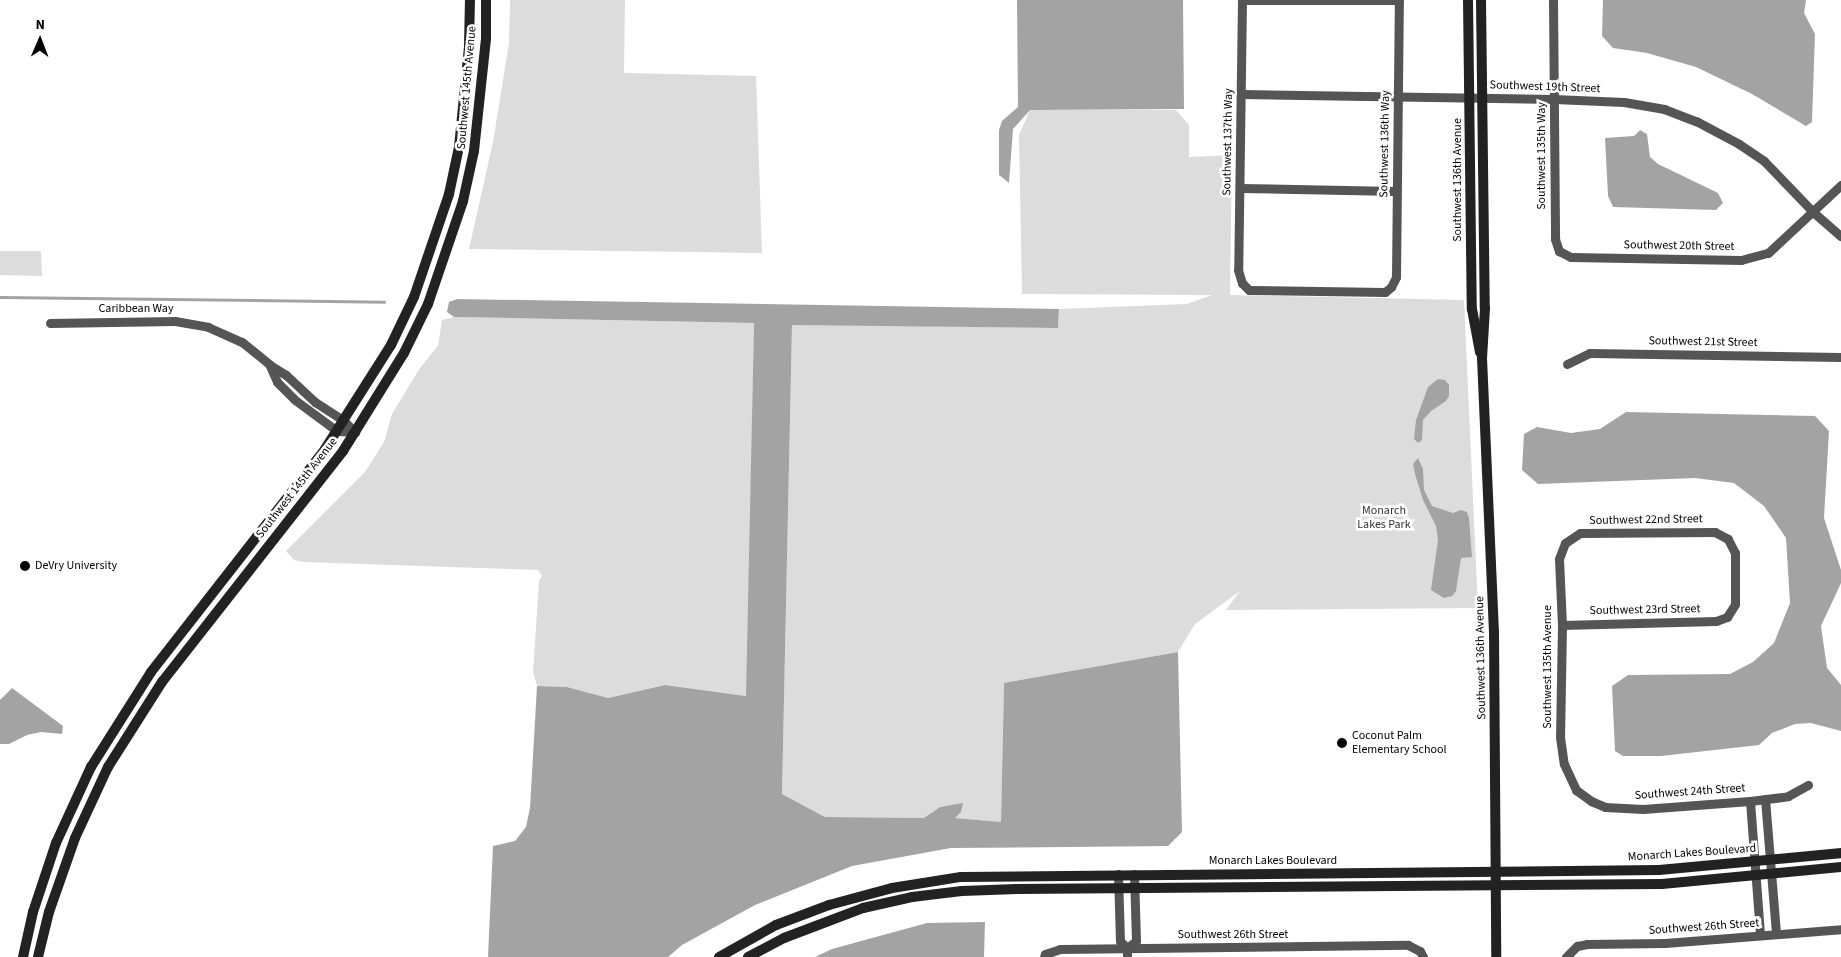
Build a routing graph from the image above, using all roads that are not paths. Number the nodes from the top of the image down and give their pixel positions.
1 (470, 0) edge
2 (486, 0) edge
3 (1242, 0) edge
4 (1399, 0) edge
5 (1468, 0) edge
6 (1481, 0) edge
7 (1553, 0) edge
8 (1241, 94) junction
9 (1398, 96) junction
10 (1470, 98) junction
11 (1483, 98) junction
12 (1554, 99) junction
13 (1841, 185) edge
14 (1240, 188) junction
15 (1396, 191) junction
16 (1813, 212) junction
17 (1841, 236) edge
18 (1559, 251) joint
19 (1391, 287) joint
20 (50, 323) dead end
21 (1841, 357) edge
22 (1482, 358) junction
23 (1567, 364) dead end
24 (270, 365) junction
25 (344, 421) junction
26 (337, 431) junction
27 (355, 432) junction
28 (1565, 543) joint
29 (1727, 617) joint
30 (1562, 625) junction
31 (1808, 785) dead end
32 (1576, 790) joint
33 (1765, 799) junction
34 (1750, 801) junction
35 (1841, 852) edge
36 (1770, 859) junction
37 (1755, 860) junction
38 (1841, 867) edge
39 (1495, 872) junction
40 (1034, 874) junction
41 (1118, 874) junction
42 (1134, 874) junction
43 (1771, 874) junction
44 (1756, 875) junction
45 (1496, 886) junction
46 (1135, 889) junction
47 (1119, 890) junction
48 (943, 894) junction
49 (1841, 929) edge
50 (1120, 930) junction
51 (1136, 930) junction
52 (1776, 934) junction
53 (1760, 936) junction
54 (1127, 952) edge
55 (1272, 952) edge
56 (1421, 954) edge
57 (1568, 954) edge
58 (1045, 955) edge
59 (23, 957) edge
60 (38, 957) edge
61 (719, 957) edge
62 (748, 957) edge
63 (1496, 957) edge

1 - 25 street, Southwest 145th Avenue
2 - 27 street, Southwest 145th Avenue
3 - 4 street
3 - 8 street, Southwest 137th Way
4 - 9 street, Southwest 136th Way
5 - 10 street, Southwest 136th Avenue
6 - 11 street, Southwest 136th Avenue
7 - 12 street, Southwest 135th Way
8 - 9 street, Southwest 19th Street
8 - 14 street, Southwest 137th Way
9 - 10 street, Southwest 19th Street
9 - 15 street, Southwest 136th Way
10 - 11 street, Southwest 19th Street
10 - 22 street, Southwest 136th Avenue
11 - 12 street, Southwest 19th Street
11 - 22 street, Southwest 136th Avenue
12 - 16 street, Southwest 19th Street
12 - 18 street, Southwest 135th Way
13 - 16 street, Southwest 20th Street
14 - 15 street
14 - 19 street, Southwest 137th Way
15 - 19 street, Southwest 136th Way
16 - 17 street, Southwest 19th Street
16 - 18 street, Southwest 20th Street
20 - 24 street, Caribbean Way
21 - 23 street, Southwest 21st Street
22 - 39 street, Southwest 136th Avenue
24 - 25 street, Caribbean Way
24 - 26 street, Caribbean Way
25 - 26 street, Southwest 145th Avenue
25 - 27 street, Caribbean Way
26 - 27 street
26 - 59 street, Southwest 145th Avenue
27 - 60 street, Southwest 145th Avenue
28 - 29 street, Southwest 22nd Street
28 - 30 street, Southwest 135th Avenue
29 - 30 street, Southwest 23rd Street
30 - 32 street, Southwest 135th Avenue
31 - 33 street, Southwest 24th Street
32 - 34 street, Southwest 24th Street
33 - 34 street, Southwest 24th Street
33 - 36 street
34 - 37 street
35 - 36 street, Monarch Lakes Boulevard
36 - 37 street, Monarch Lakes Boulevard
36 - 43 street
37 - 39 street, Monarch Lakes Boulevard
37 - 44 street
38 - 43 street
39 - 42 street, Monarch Lakes Boulevard
39 - 45 street, Southwest 136th Avenue
40 - 41 street, Monarch Lakes Boulevard
40 - 48 street
40 - 61 street, Monarch Lakes Boulevard
41 - 42 street, Monarch Lakes Boulevard
41 - 47 street
42 - 46 street
43 - 44 street
43 - 52 street
44 - 45 street
44 - 53 street
45 - 46 street
45 - 63 street, Southwest 136th Avenue
46 - 47 street
46 - 51 street
47 - 48 street
47 - 50 street
48 - 62 street
49 - 52 street, Southwest 26th Street
50 - 51 street
50 - 54 street
51 - 54 street
52 - 53 street, Southwest 26th Street
53 - 57 street, Southwest 26th Street
54 - 55 street, Southwest 26th Street
54 - 58 street, Southwest 26th Street
55 - 56 street, Southwest 26th Street

